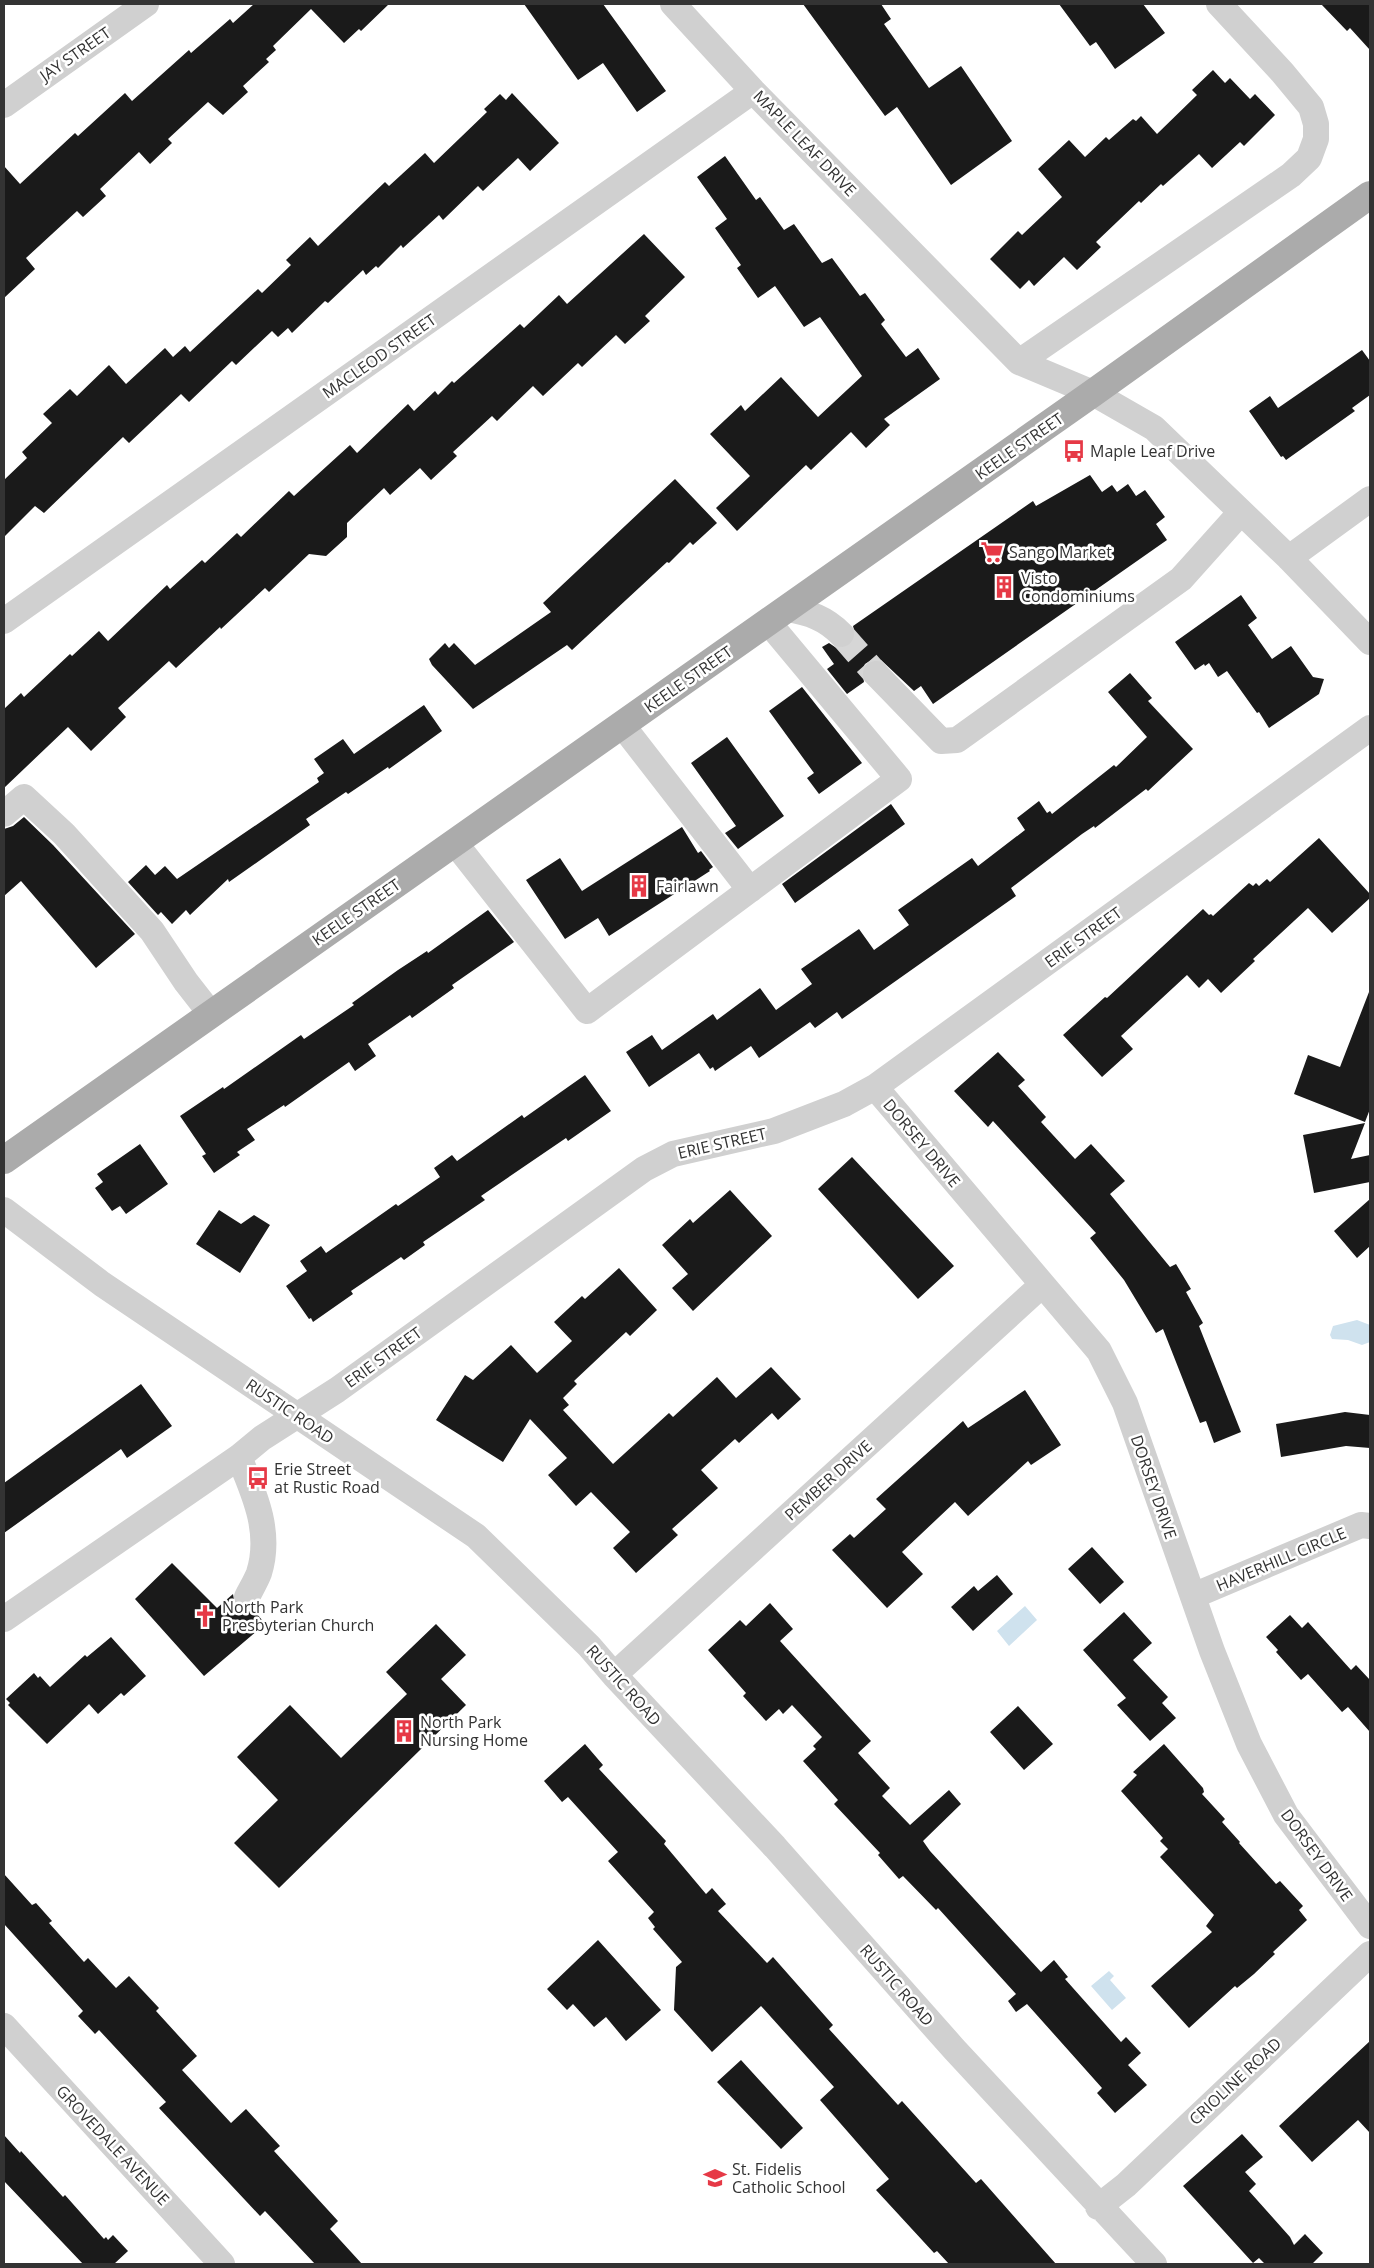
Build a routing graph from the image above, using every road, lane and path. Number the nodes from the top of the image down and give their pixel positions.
1 (146, 4) edge
2 (673, 4) edge
3 (1219, 4) edge
4 (753, 90) junction
5 (4, 105) edge
6 (1370, 196) edge
7 (1019, 362) junction
8 (1093, 394) junction
9 (1370, 499) edge
10 (1241, 512) junction
11 (1289, 558) junction
12 (778, 615) junction
13 (4, 621) edge
14 (841, 634) tunnel mouth
15 (1370, 642) edge
16 (876, 674) tunnel mouth
17 (622, 726) junction
18 (1370, 728) edge
19 (4, 814) edge
20 (455, 843) junction
21 (750, 890) junction
22 (211, 1014) junction
23 (875, 1087) junction
24 (4, 1160) edge
25 (4, 1210) edge
26 (1042, 1285) junction
27 (298, 1417) junction
28 (239, 1457) junction
29 (1370, 1526) edge
30 (1193, 1596) junction
31 (247, 1597) dead end
32 (4, 1619) edge
33 (614, 1675) junction
34 (1370, 1926) edge
35 (1370, 1954) edge
36 (4, 2026) edge
37 (1098, 2206) junction
38 (222, 2264) edge
39 (1154, 2264) edge

1 - 5 street, JAY STREET
2 - 4 street, MAPLE LEAF DRIVE
3 - 7 street
4 - 7 street, MAPLE LEAF DRIVE
4 - 13 street, MACLEOD STREET
6 - 8 main road, KEELE STREET
7 - 8 street, MAPLE LEAF DRIVE
8 - 10 street, MAPLE LEAF DRIVE
8 - 12 main road, KEELE STREET
9 - 11 street
10 - 11 street, MAPLE LEAF DRIVE
10 - 16 street
11 - 15 street, MAPLE LEAF DRIVE
12 - 14 street
12 - 17 main road, KEELE STREET
12 - 21 street
17 - 20 main road, KEELE STREET
17 - 21 street
18 - 23 street, ERIE STREET
19 - 22 street
20 - 21 street
20 - 22 main road, KEELE STREET
22 - 24 main road, KEELE STREET
23 - 26 street, DORSEY DRIVE
23 - 27 street, ERIE STREET
25 - 27 street, RUSTIC ROAD
26 - 30 street, DORSEY DRIVE
26 - 33 street, PEMBER DRIVE
27 - 28 street, ERIE STREET
27 - 33 street, RUSTIC ROAD
28 - 31 street
28 - 32 street, ERIE STREET
29 - 30 street, HAVERHILL CIRCLE
30 - 34 street, DORSEY DRIVE
33 - 37 street, RUSTIC ROAD
35 - 37 street, CRIOLINE ROAD
36 - 38 street, GROVEDALE AVENUE
37 - 39 street, RUSTIC ROAD

